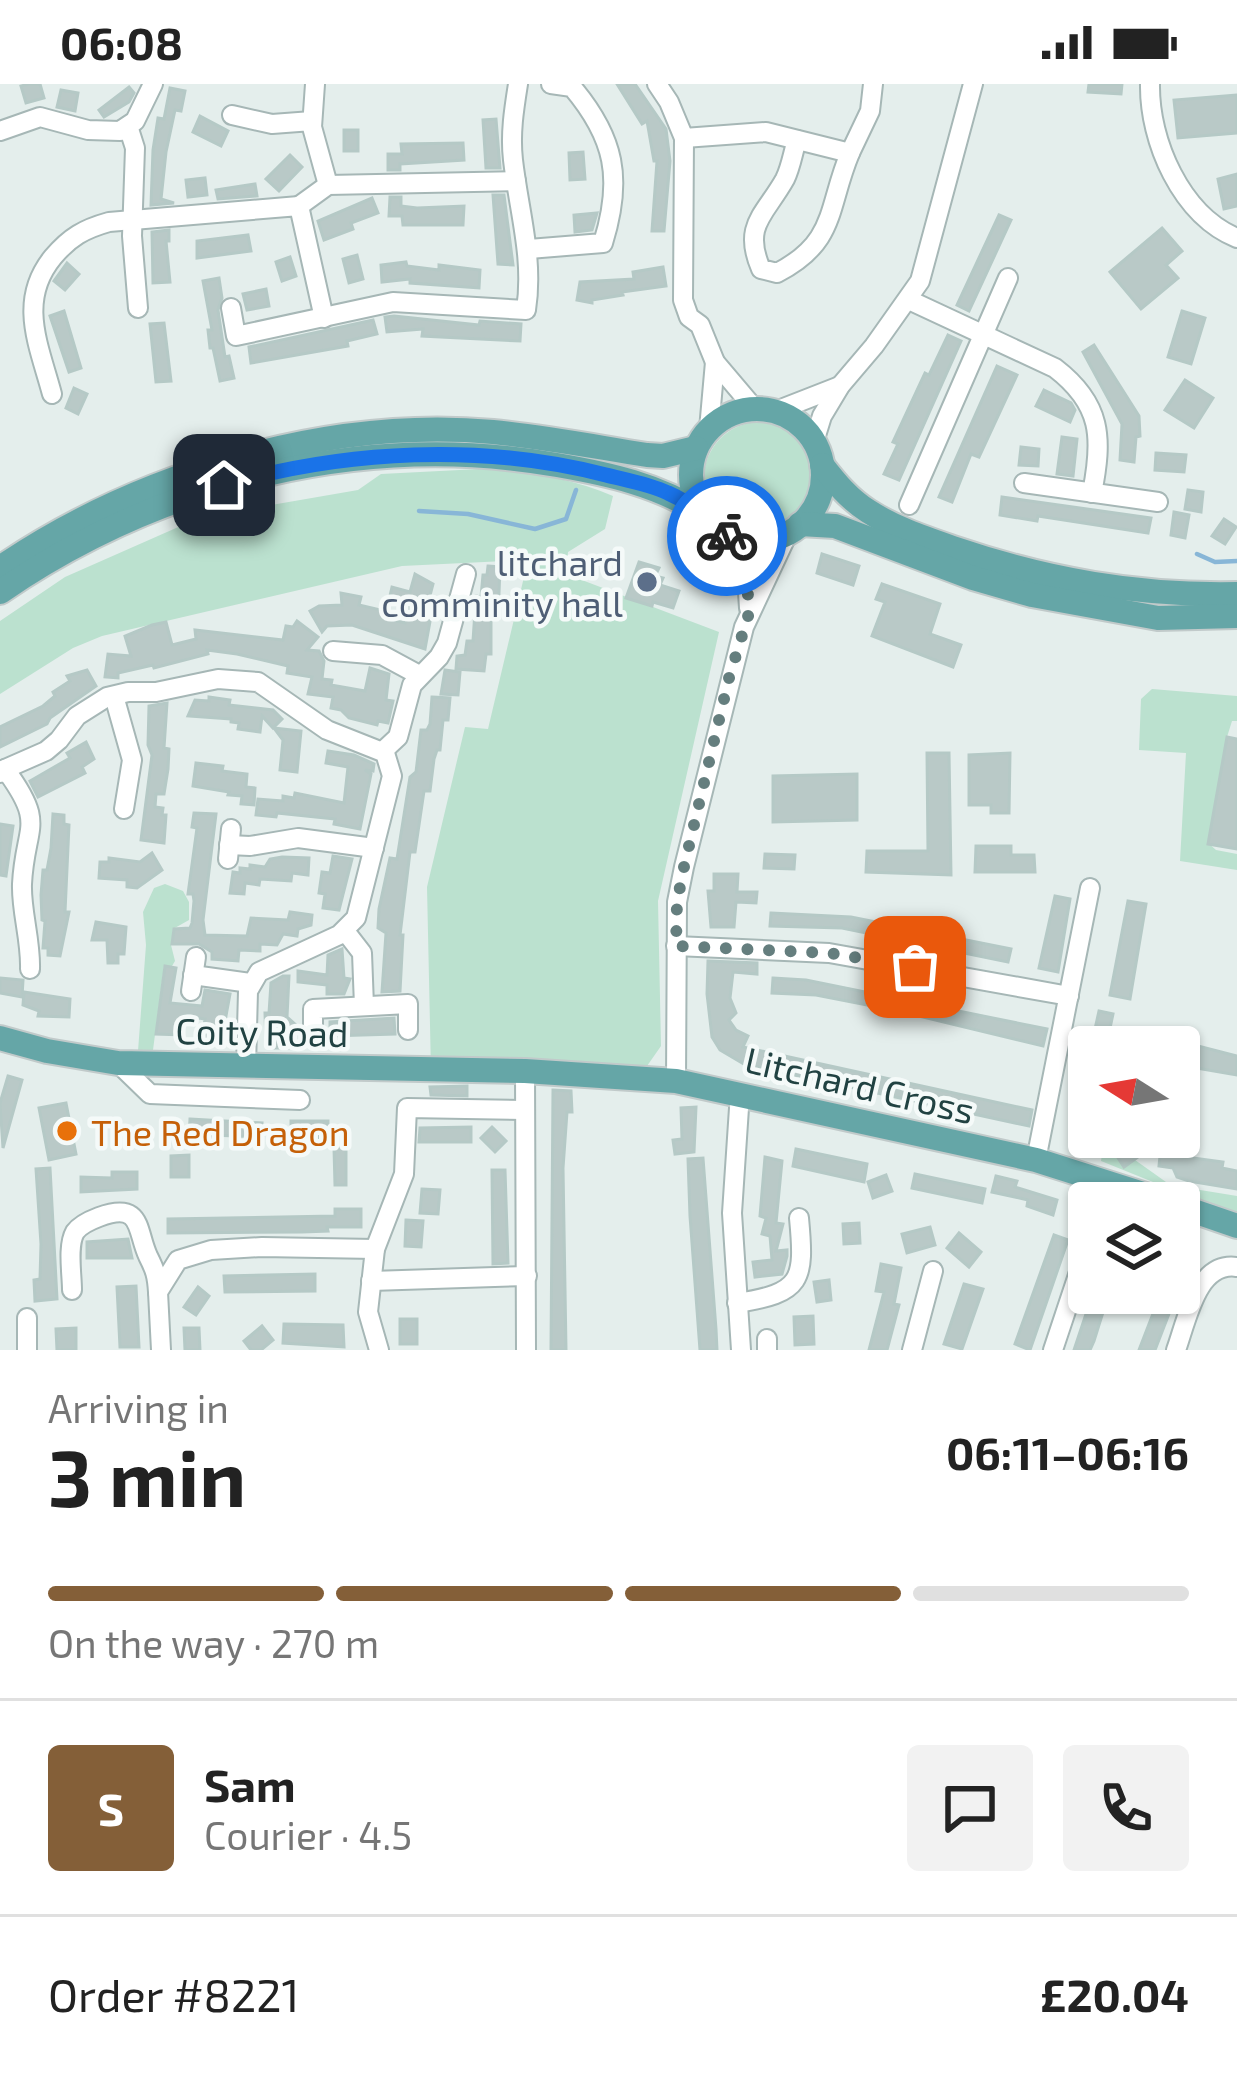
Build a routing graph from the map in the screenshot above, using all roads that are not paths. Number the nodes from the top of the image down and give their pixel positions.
1 (153, 84) edge
2 (315, 84) edge
3 (518, 84) edge
4 (551, 84) edge
5 (657, 84) edge
6 (873, 84) edge
7 (973, 84) edge
8 (1150, 84) edge
9 (232, 115) dead end
10 (312, 122) junction
11 (128, 126) junction
12 (0, 130) edge
13 (684, 138) junction
14 (797, 140) junction
15 (850, 154) junction
16 (516, 181) junction
17 (328, 185) junction
18 (299, 206) junction
19 (133, 221) junction
20 (1237, 238) edge
21 (529, 249) junction
22 (1008, 278) dead end
23 (909, 300) junction
24 (138, 308) dead end
25 (231, 308) dead end
26 (325, 318) junction
27 (992, 340) junction
28 (716, 362) junction
29 (839, 386) junction
30 (52, 394) dead end
31 (765, 410) junction
32 (702, 439) junction
33 (818, 454) junction
34 (1024, 483) dead end
35 (1092, 493) junction
36 (1158, 502) dead end
37 (908, 505) dead end
38 (704, 514) junction
39 (794, 529) junction
40 (724, 532) junction
41 (0, 568) edge
42 (456, 583) dead end
43 (0, 592) edge
44 (1237, 594) edge
45 (749, 613) junction
46 (1237, 616) edge
47 (343, 657) dead end
48 (419, 675) junction
49 (114, 696) junction
50 (383, 751) junction
51 (3, 771) edge
52 (119, 799) dead end
53 (229, 845) dead end
54 (374, 848) junction
55 (1090, 888) dead end
56 (345, 931) junction
57 (676, 946) junction
58 (23, 959) dead end
59 (193, 974) dead end
60 (250, 982) junction
61 (1069, 996) junction
62 (364, 1006) junction
63 (408, 1030) dead end
64 (313, 1037) dead end
65 (0, 1038) edge
66 (118, 1064) junction
67 (246, 1067) junction
68 (525, 1071) junction
69 (676, 1081) junction
70 (740, 1093) junction
71 (300, 1100) dead end
72 (525, 1110) junction
73 (1036, 1160) junction
74 (1084, 1182) edge
75 (1200, 1213) edge
76 (800, 1218) dead end
77 (1230, 1224) edge
78 (375, 1249) junction
79 (1237, 1267) edge
80 (933, 1271) dead end
81 (526, 1276) junction
82 (371, 1281) junction
83 (72, 1290) dead end
84 (158, 1292) junction
85 (737, 1303) junction
86 (1068, 1305) edge
87 (27, 1318) dead end
88 (27, 1350) edge
89 (160, 1350) edge
90 (379, 1350) edge
91 (526, 1350) edge
92 (741, 1350) edge
93 (912, 1350) edge
94 (1053, 1350) edge
95 (1175, 1350) edge

1 - 11 street
2 - 10 street
3 - 16 street
4 - 21 street
5 - 13 street
6 - 15 street
7 - 23 street
8 - 20 street
9 - 10 street
10 - 17 street
11 - 12 street
11 - 19 street
13 - 14 street
13 - 28 street
14 - 15 street
14 - 15 street
16 - 17 street
16 - 21 street
17 - 18 street
18 - 19 street
18 - 26 street
19 - 24 street
19 - 30 street
21 - 26 street
22 - 27 street
23 - 27 street
23 - 29 street
25 - 26 street
27 - 35 street
27 - 37 street
28 - 31 street
28 - 32 street
29 - 31 street
29 - 33 street
31 - 32 main road
31 - 33 main road
32 - 38 main road
32 - 41 main road
33 - 39 main road
33 - 44 main road
34 - 35 street
35 - 36 street
38 - 40 main road
38 - 43 main road
39 - 40 main road
39 - 45 street
39 - 46 main road
40 - 45 street
42 - 48 street
45 - 57 street
47 - 48 street
48 - 50 street
49 - 50 street
49 - 51 street
49 - 52 street
50 - 54 street
51 - 58 street
53 - 54 street
54 - 56 street
55 - 61 street
56 - 60 street
56 - 62 street
57 - 61 street
57 - 69 street
59 - 60 street
60 - 67 street
61 - 73 street
62 - 63 street
62 - 64 street
65 - 66 main road, Coity Road
66 - 67 main road, Coity Road
66 - 71 street
67 - 68 main road, Coity Road
68 - 69 main road, Litchard Cross
68 - 72 street
69 - 70 main road, Litchard Cross
70 - 73 main road, Litchard Cross
70 - 85 street
72 - 78 street
72 - 81 street
73 - 74 main road, Litchard Cross
75 - 77 main road, Litchard Cross
76 - 85 street
78 - 82 street
78 - 84 street
79 - 95 street
80 - 93 street
81 - 82 street
81 - 91 street
82 - 90 street
83 - 84 street
84 - 89 street
85 - 92 street
86 - 94 street
87 - 88 street

